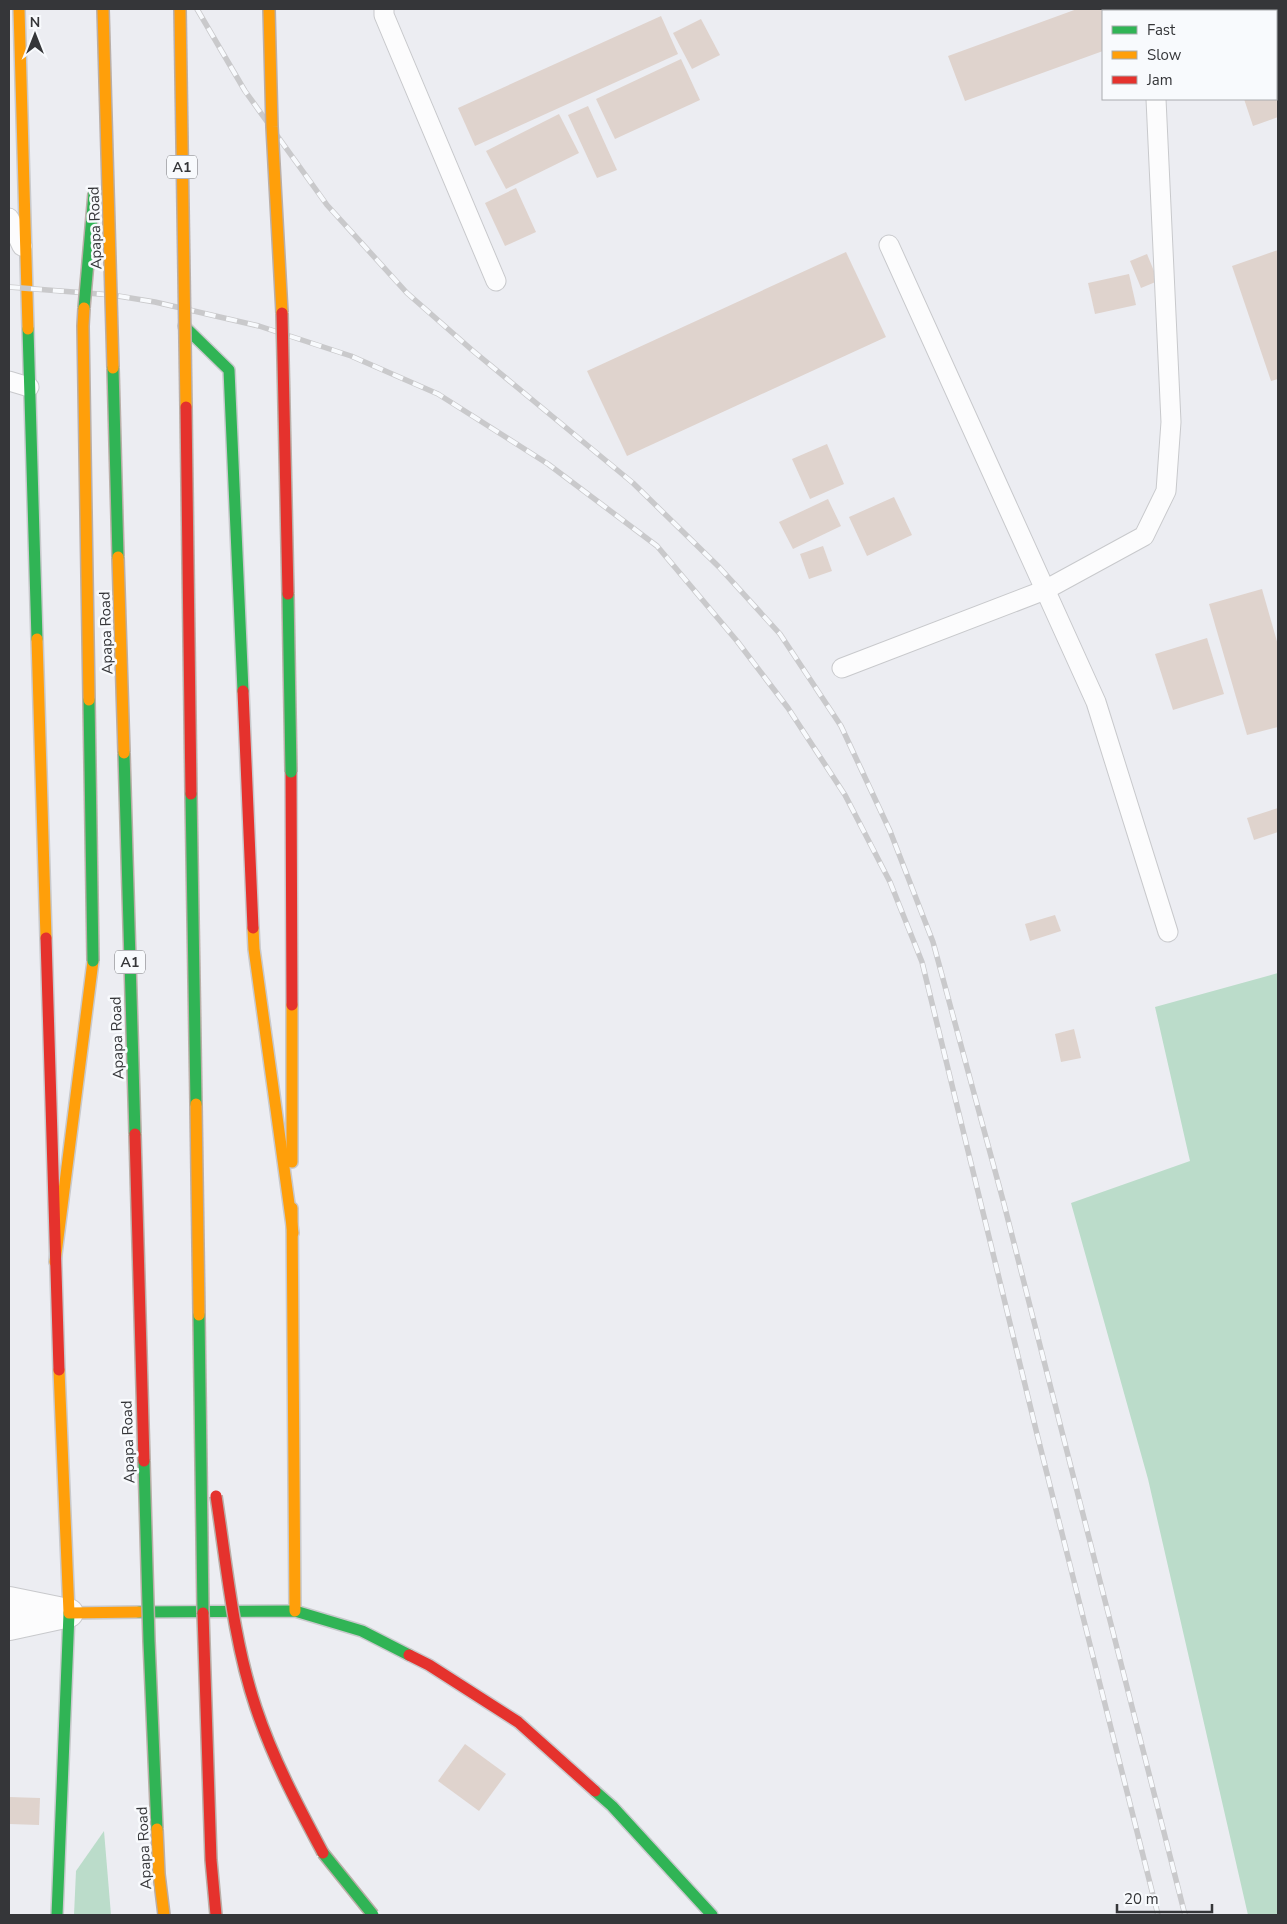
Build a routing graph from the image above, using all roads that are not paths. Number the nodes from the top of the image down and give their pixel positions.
1 (19, 9) edge
2 (103, 9) edge
3 (269, 9) edge
4 (384, 9) edge
5 (181, 11) edge
6 (106, 60) junction
7 (1156, 100) edge
8 (9, 218) edge
9 (889, 245) dead end
10 (24, 252) junction
11 (496, 281) dead end
12 (184, 326) junction
13 (9, 381) edge
14 (29, 387) junction
15 (1045, 590) junction
16 (842, 668) dead end
17 (1168, 932) dead end
18 (292, 1233) junction
19 (55, 1262) junction
20 (198, 1287) junction
21 (212, 1450) dead end
22 (216, 1489) dead end
23 (9, 1601) edge
24 (295, 1611) junction
25 (69, 1613) junction
26 (9, 1626) edge
27 (57, 1915) edge
28 (164, 1915) edge
29 (216, 1915) edge
30 (373, 1915) edge
31 (712, 1915) edge

1 - 10 main road
2 - 6 main road, Apapa Road / A1, bridge
3 - 18 main road, bridge
4 - 11 lane
5 - 12 main road, A1, bridge
6 - 19 main road, bridge
6 - 28 main road, Apapa Road / A1, bridge
7 - 15 lane
8 - 10 lane
9 - 15 lane
10 - 14 main road
12 - 18 main road
12 - 20 main road, A1, bridge
13 - 14 lane
14 - 19 main road
15 - 16 lane
15 - 17 lane
18 - 24 main road
19 - 25 main road
20 - 21 main road, bridge
20 - 29 main road, A1, bridge
22 - 30 main road, bridge
23 - 25 street
24 - 25 main road
24 - 31 main road
25 - 26 street
25 - 27 main road

